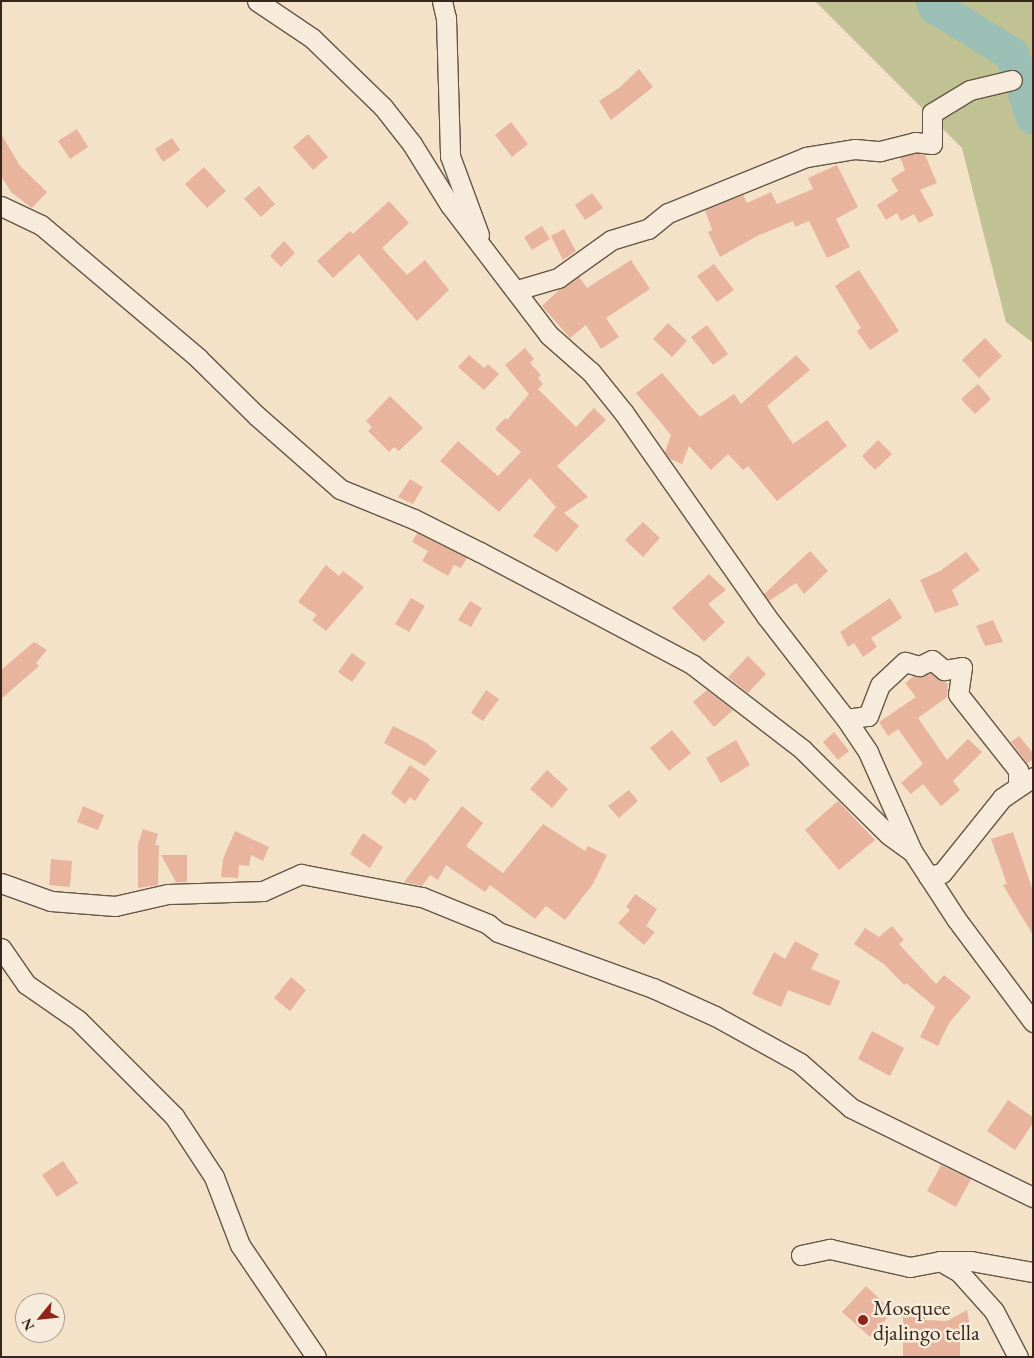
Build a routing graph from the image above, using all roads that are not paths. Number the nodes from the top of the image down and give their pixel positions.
1 (257, 1) edge
2 (442, 1) edge
3 (1012, 80) dead end
4 (1, 206) edge
5 (479, 241) junction
6 (517, 290) junction
7 (846, 719) junction
8 (1026, 781) edge
9 (912, 852) junction
10 (928, 876) junction
11 (1, 884) edge
12 (22, 892) junction
13 (1, 894) edge
14 (1, 948) edge
15 (1033, 1022) edge
16 (1033, 1197) edge
17 (801, 1255) dead end
18 (940, 1261) junction
19 (1033, 1272) edge
20 (316, 1357) edge
21 (1018, 1357) edge

1 - 5 street
2 - 5 street
3 - 6 street
4 - 9 street
5 - 6 street
6 - 7 street
7 - 8 street
7 - 9 street
8 - 10 street
9 - 10 street
10 - 15 street
11 - 12 street
12 - 13 street
12 - 16 street
14 - 20 street
17 - 18 street
18 - 19 street
18 - 21 street

